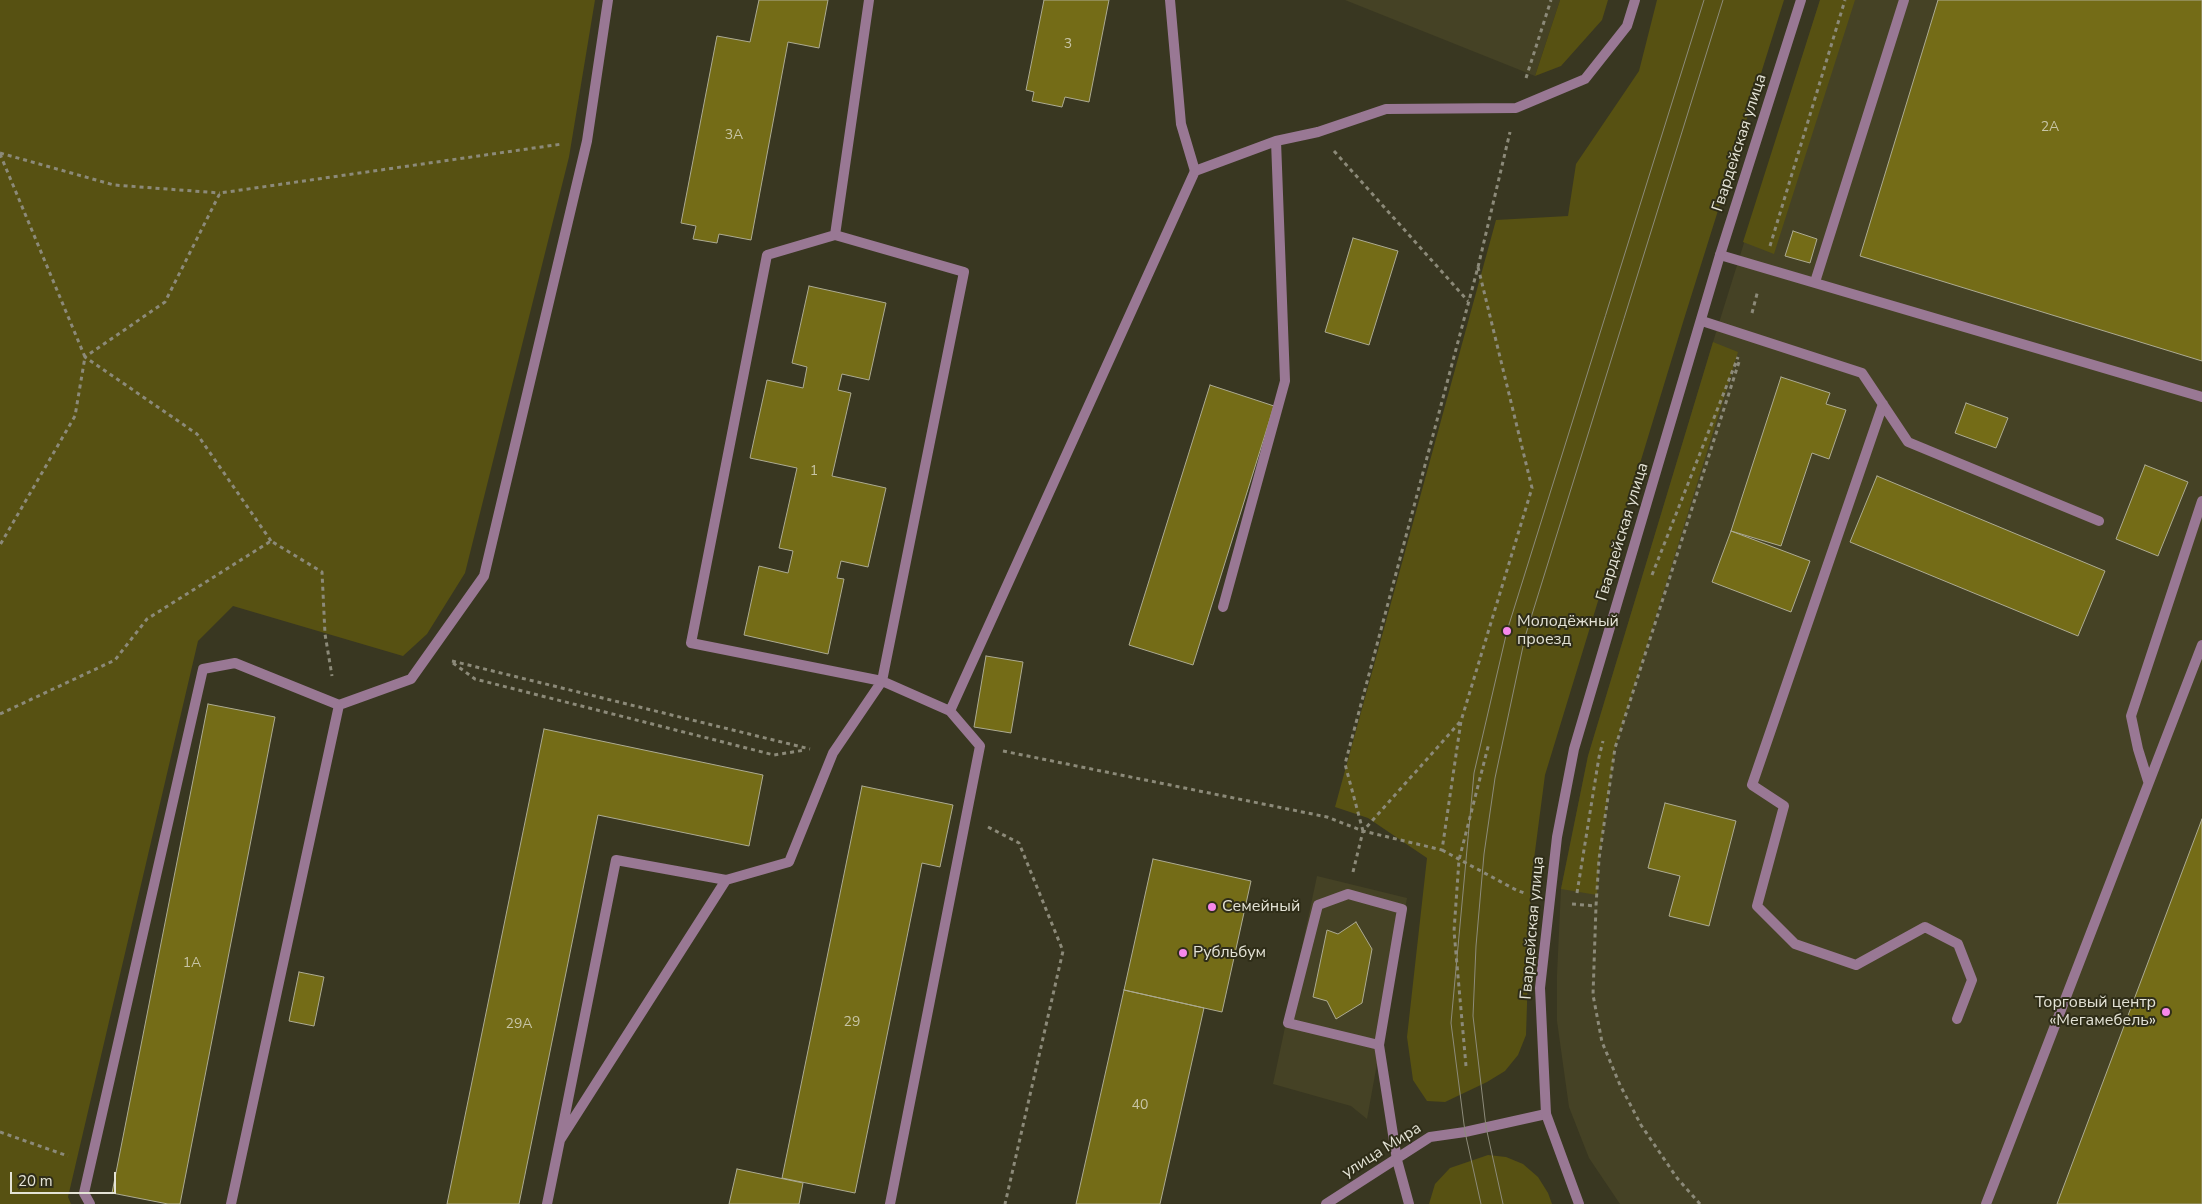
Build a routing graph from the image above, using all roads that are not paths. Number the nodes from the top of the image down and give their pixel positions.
1 (608, 0) edge
2 (869, 0) edge
3 (1170, 0) edge
4 (1636, 0) edge
5 (1801, 0) edge
6 (1904, 0) edge
7 (1276, 141) junction
8 (1195, 171) junction
9 (835, 235) junction
10 (1720, 255) junction
11 (1814, 282) junction
12 (1702, 321) junction
13 (2202, 397) edge
14 (1883, 404) junction
15 (2202, 501) edge
16 (2099, 521) dead end
17 (1223, 607) dead end
18 (2202, 645) edge
19 (882, 681) junction
20 (339, 705) junction
21 (950, 711) junction
22 (2148, 781) junction
23 (726, 880) junction
24 (1957, 1019) dead end
25 (1379, 1045) junction
26 (1546, 1114) junction
27 (560, 1140) junction
28 (1397, 1160) junction
29 (90, 1204) edge
30 (230, 1204) edge
31 (547, 1204) edge
32 (890, 1204) edge
33 (1326, 1204) edge
34 (1409, 1204) edge
35 (1579, 1204) edge
36 (1986, 1204) edge

1 - 20 street
2 - 9 street
3 - 8 street
4 - 7 street
5 - 10 street, Гвардейская улица
6 - 11 street
7 - 8 street
7 - 17 street
8 - 21 street
9 - 19 street
9 - 19 street
10 - 11 street
10 - 12 street, Гвардейская улица
11 - 13 street
12 - 14 street
12 - 26 street, Гвардейская улица
14 - 16 street
14 - 24 street
15 - 22 street
18 - 22 street
19 - 21 street
19 - 23 street
20 - 29 street
20 - 30 street
21 - 32 street
22 - 36 street
23 - 27 street
23 - 27 street
25 - 25 street
25 - 28 street
26 - 28 street, улица Мира
26 - 35 street, Гвардейская улица
27 - 31 street
28 - 33 street, улица Мира
28 - 34 street

